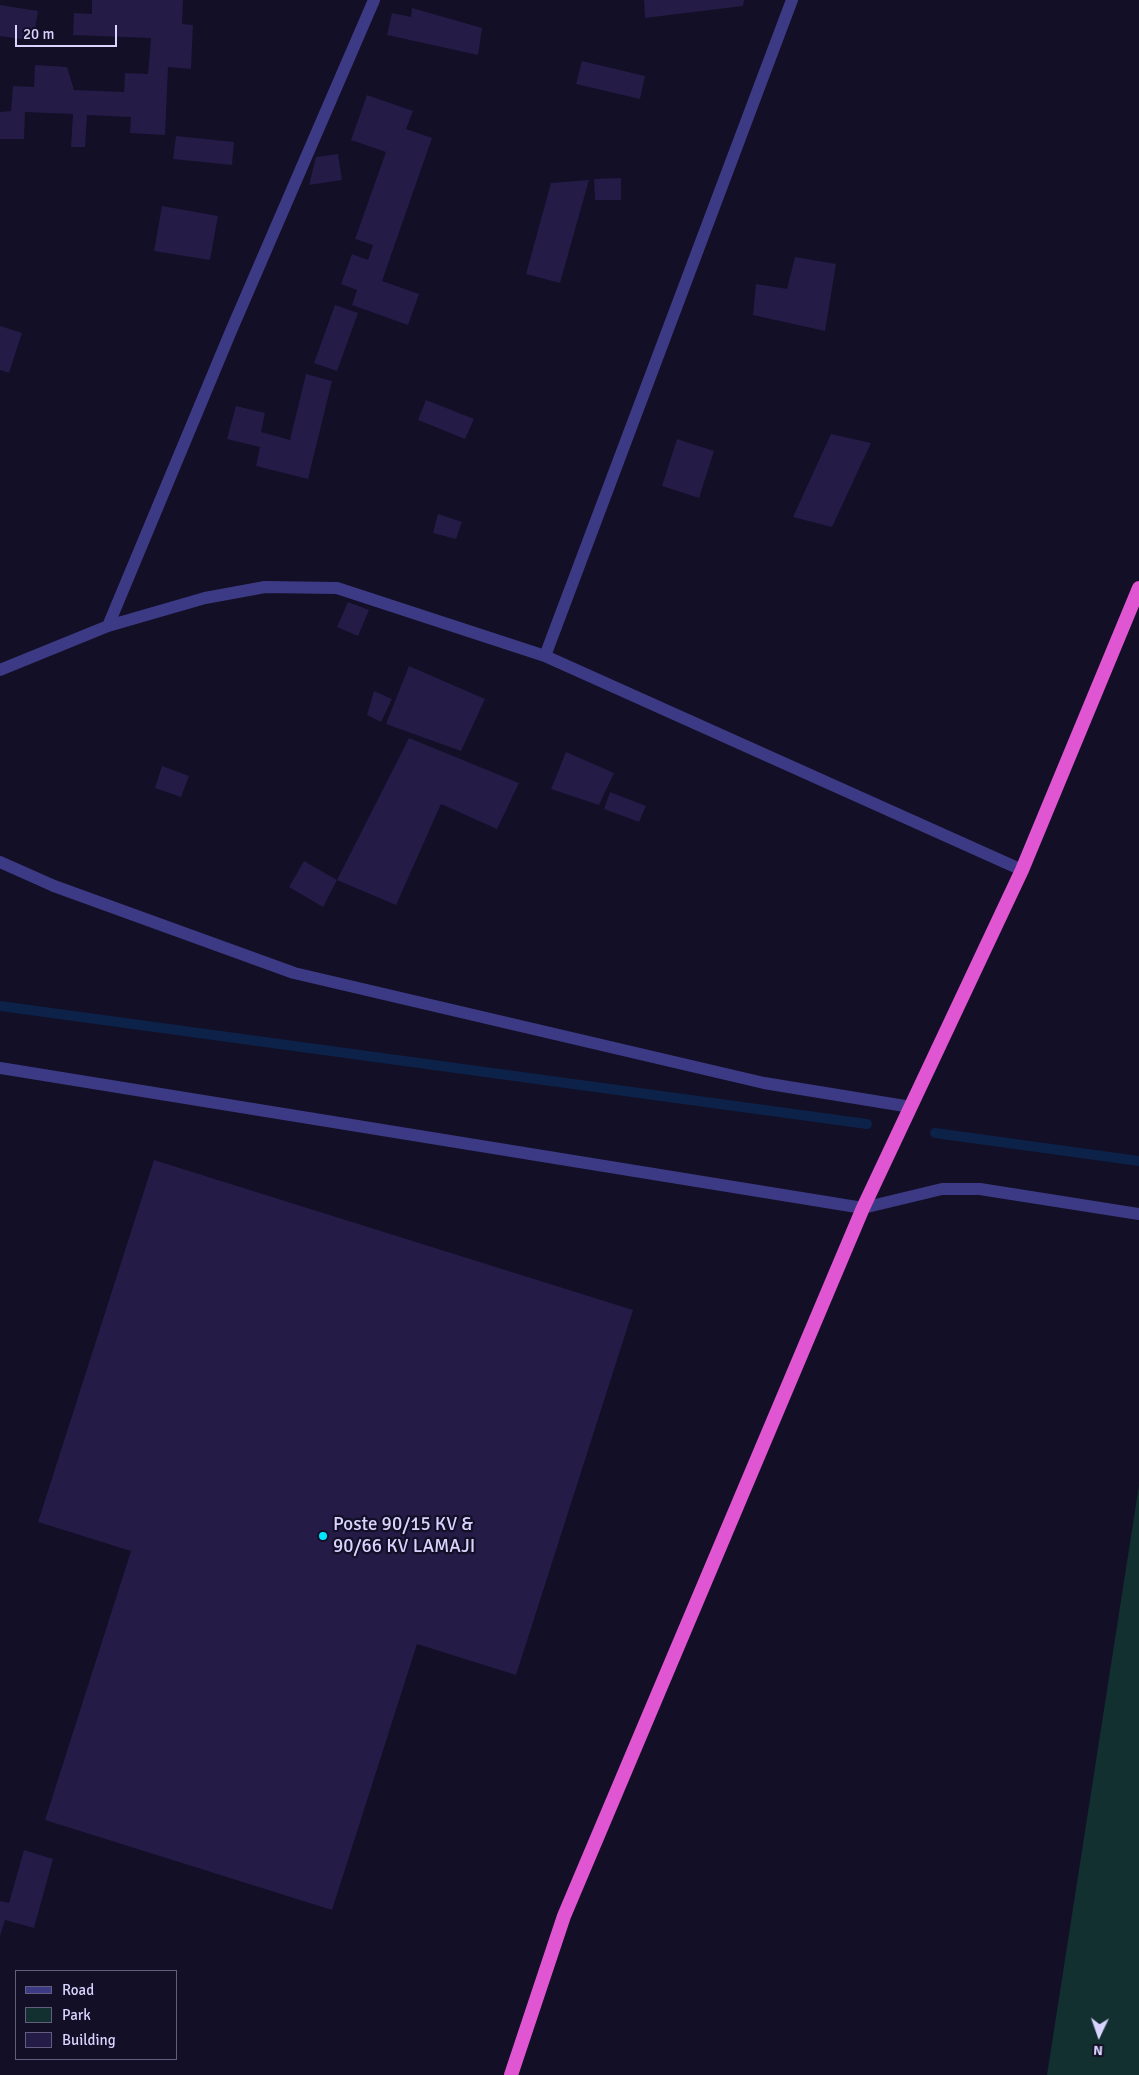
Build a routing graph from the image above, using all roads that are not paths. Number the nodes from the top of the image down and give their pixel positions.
1 (374, 0) edge
2 (792, 0) edge
3 (1139, 588) edge
4 (108, 626) junction
5 (545, 656) junction
6 (0, 670) edge
7 (0, 862) edge
8 (1022, 870) junction
9 (0, 1068) edge
10 (910, 1108) junction
11 (864, 1208) junction
12 (1139, 1214) edge
13 (511, 2075) edge

1 - 4 street
2 - 5 street
3 - 8 highway
4 - 5 street
4 - 6 street
5 - 8 street
7 - 10 street
8 - 10 highway
9 - 11 street
10 - 11 highway
11 - 12 street
11 - 13 highway

